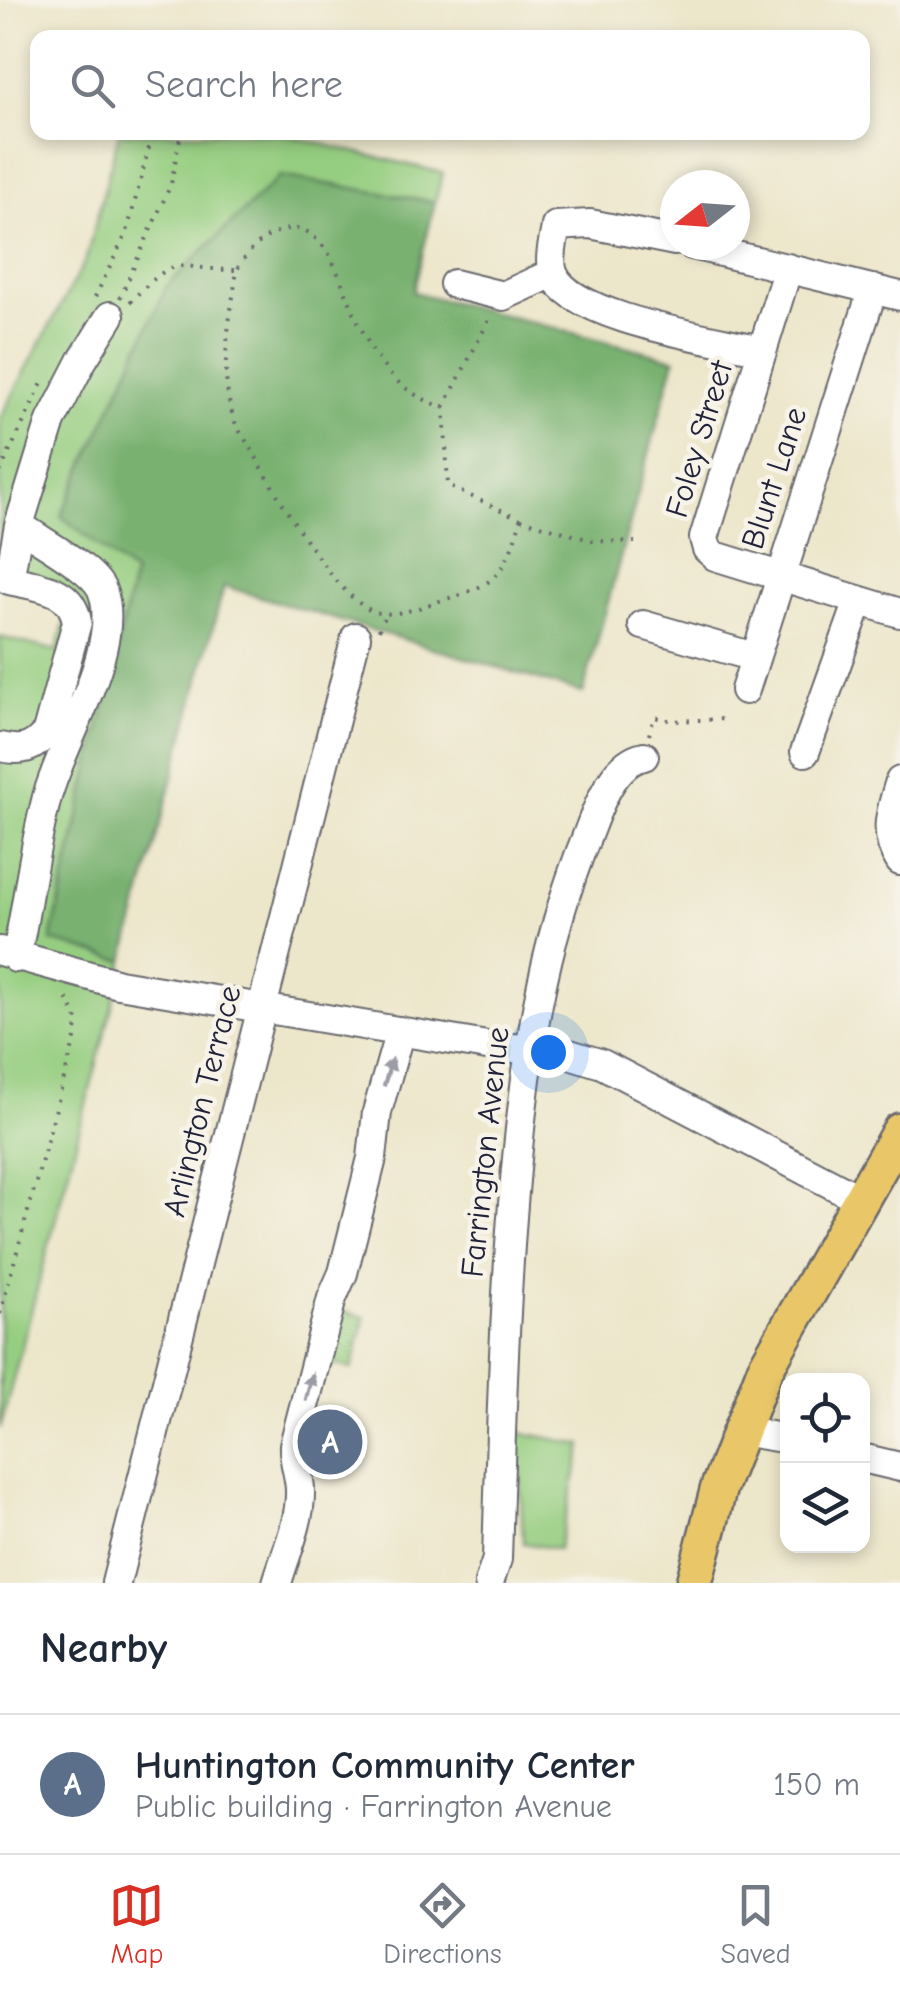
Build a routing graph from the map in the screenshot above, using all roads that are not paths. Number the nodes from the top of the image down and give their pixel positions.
1 (660, 238) edge
2 (750, 259) edge
3 (788, 268) junction
4 (553, 273) junction
5 (454, 284) dead end
6 (886, 292) edge
7 (110, 316) road end
8 (762, 350) junction
9 (19, 526) junction
10 (778, 577) junction
11 (859, 601) junction
12 (900, 613) edge
13 (642, 625) dead end
14 (356, 636) dead end
15 (754, 657) junction
16 (745, 690) dead end
17 (800, 741) dead end
18 (0, 747) edge
19 (644, 756) road end
20 (900, 781) edge
21 (900, 861) edge
22 (8, 954) edge
23 (262, 1008) junction
24 (400, 1031) junction
25 (530, 1050) junction
26 (900, 1132) edge
27 (860, 1199) junction
28 (741, 1431) junction
29 (780, 1438) edge
30 (870, 1460) edge
31 (900, 1467) edge
32 (116, 1583) edge
33 (278, 1583) edge
34 (489, 1583) edge
35 (694, 1583) edge

1 - 4 street
2 - 3 street
3 - 6 street
3 - 8 street, Foley Street
4 - 5 street
4 - 8 street
6 - 10 street, Blunt Lane
7 - 9 street
8 - 10 street, Foley Street
9 - 18 street
9 - 22 street
10 - 11 street, Foley Street
10 - 15 street, Blunt Lane
11 - 12 street, Foley Street
11 - 17 street
13 - 15 street
14 - 23 street, Arlington Terrace
15 - 16 street, Blunt Lane
19 - 25 street, Farrington Avenue
20 - 21 street
22 - 23 street
23 - 24 street
23 - 32 street, Arlington Terrace
24 - 25 street
33 -> 24 street
25 - 27 street
25 - 34 street, Farrington Avenue
26 - 27 main road
27 - 28 main road
28 - 29 street
28 - 35 main road
30 - 31 street

